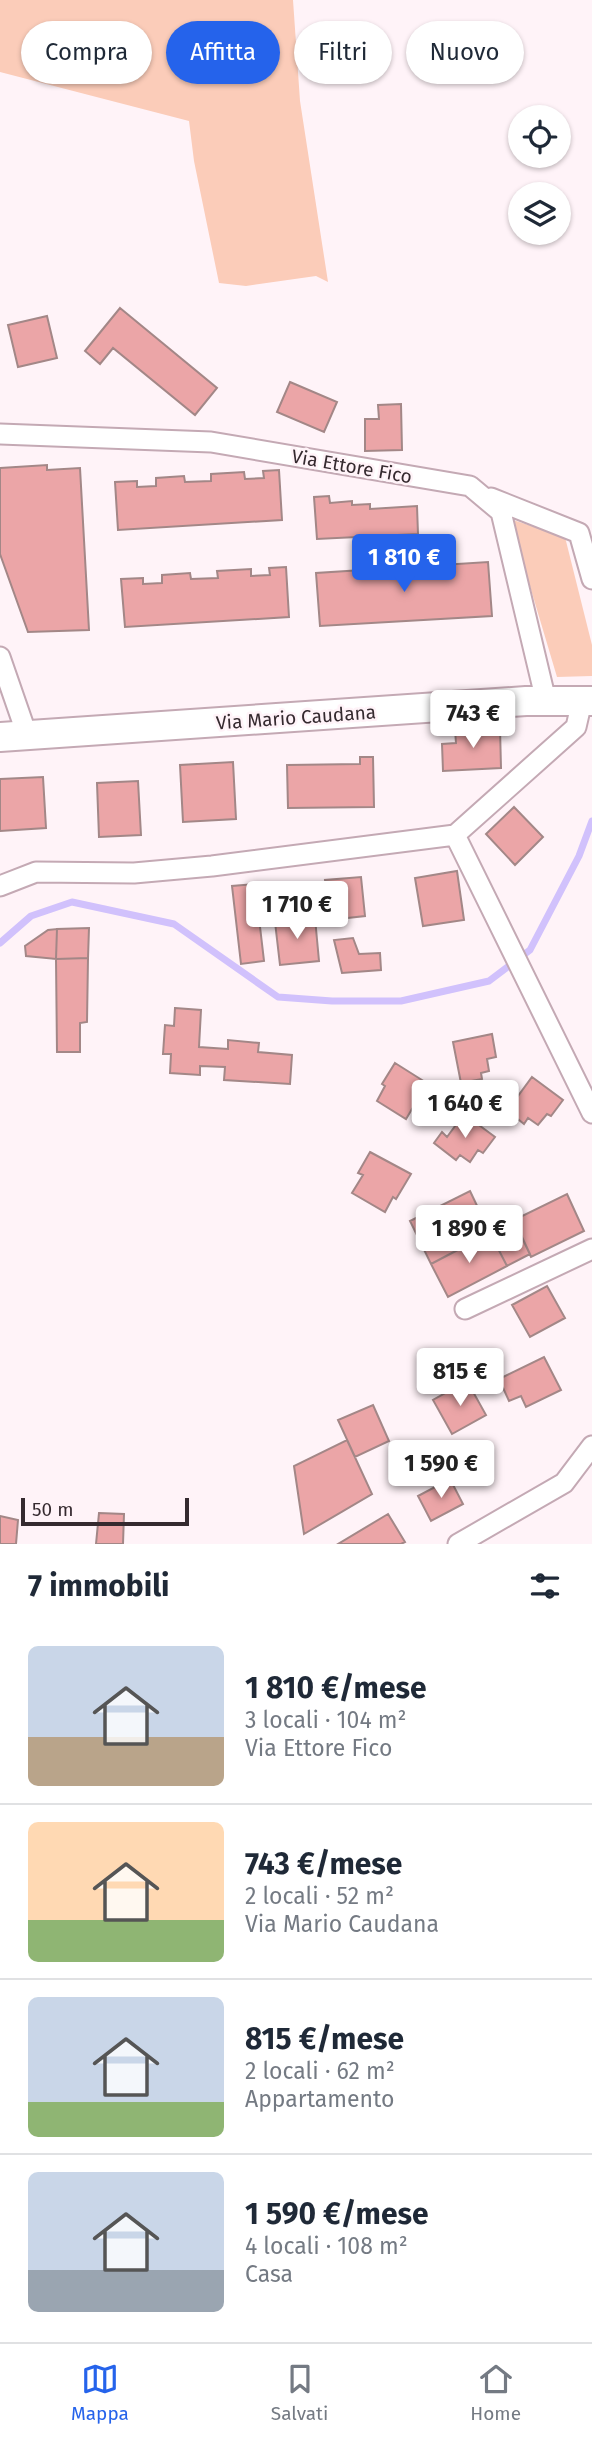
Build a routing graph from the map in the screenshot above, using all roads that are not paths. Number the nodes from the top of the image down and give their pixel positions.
1 (0, 434) edge
2 (478, 494) junction
3 (592, 579) edge
4 (0, 657) edge
5 (546, 701) junction
6 (587, 701) edge
7 (13, 736) edge
8 (455, 835) junction
9 (0, 886) edge
10 (592, 1113) edge
11 (592, 1249) edge
12 (465, 1309) dead end
13 (592, 1446) edge
14 (458, 1544) edge

1 - 2 street, Via Ettore Fico
2 - 3 street
2 - 5 street, Via Ettore Fico
4 - 7 street
5 - 6 main road, Via Mario Caudana
5 - 7 main road, Via Mario Caudana
6 - 8 street
8 - 9 street
8 - 10 street
11 - 12 street
13 - 14 street

